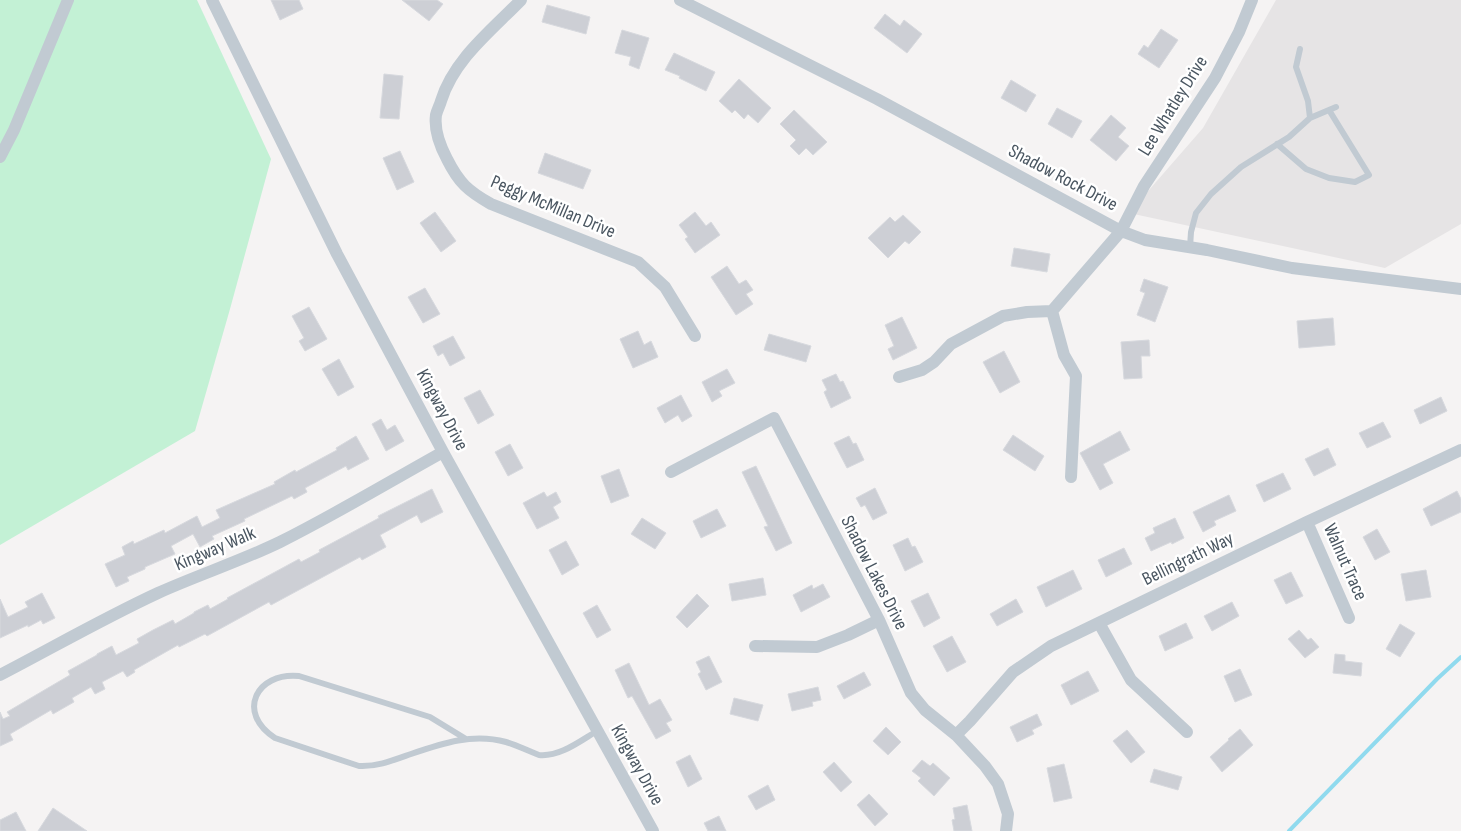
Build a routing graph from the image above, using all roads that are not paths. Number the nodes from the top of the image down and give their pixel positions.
1 (68, 0) edge
2 (212, 0) edge
3 (520, 0) edge
4 (680, 0) edge
5 (1252, 0) edge
6 (1300, 49) dead end
7 (1336, 107) dead end
8 (1329, 110) junction
9 (1310, 118) junction
10 (1277, 144) junction
11 (0, 157) edge
12 (1121, 231) junction
13 (1190, 247) junction
14 (1461, 289) edge
15 (1052, 311) junction
16 (695, 336) dead end
17 (899, 377) dead end
18 (1461, 450) edge
19 (443, 452) junction
20 (671, 472) dead end
21 (1071, 477) dead end
22 (1306, 522) junction
23 (1350, 618) dead end
24 (879, 620) junction
25 (1100, 623) junction
26 (755, 646) dead end
27 (0, 675) edge
28 (597, 731) junction
29 (1187, 732) dead end
30 (956, 735) junction
31 (466, 738) junction
32 (653, 831) edge
33 (1006, 831) edge

1 - 11 street
2 - 19 street, Kingway Drive
3 - 16 street, Peggy McMillan Drive
4 - 12 street, Shadow Rock Drive
5 - 12 street, Lee Whatley Drive
6 - 9 lane
7 - 8 lane
8 - 9 lane
8 - 10 lane
9 - 10 lane
10 - 13 lane
12 - 13 street, Shadow Rock Drive
12 - 15 street, Lee Whatley Drive
13 - 14 street, Shadow Rock Drive
15 - 17 street
15 - 21 street
18 - 22 street, Bellingrath Way
19 - 27 street, Kingway Walk
19 - 28 street, Kingway Drive
20 - 24 street, Shadow Lakes Drive
22 - 23 street, Walnut Trace
22 - 25 street, Bellingrath Way
24 - 26 street
24 - 30 street, Shadow Lakes Drive
25 - 29 street
25 - 30 street, Bellingrath Way
28 - 31 lane
28 - 32 street, Kingway Drive
30 - 33 street, Shadow Lakes Drive
31 - 31 lane

